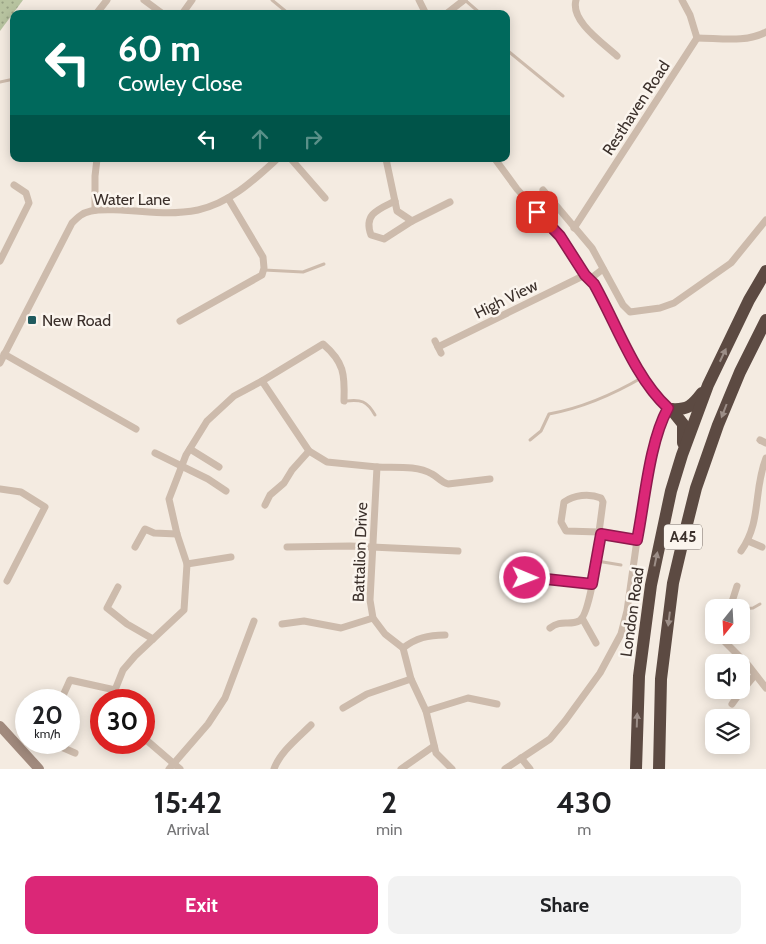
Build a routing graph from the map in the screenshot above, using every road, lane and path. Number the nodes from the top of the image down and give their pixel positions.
1 (107, 0) edge
2 (144, 0) edge
3 (272, 0) edge
4 (465, 0) edge
5 (576, 0) edge
6 (682, 0) edge
7 (99, 10) edge
8 (158, 10) edge
9 (284, 10) edge
10 (451, 10) edge
11 (476, 10) edge
12 (766, 32) edge
13 (697, 38) junction
14 (510, 53) edge
15 (617, 56) dead end
16 (563, 96) dead end
17 (97, 162) edge
18 (274, 162) edge
19 (294, 162) edge
20 (387, 162) edge
21 (497, 162) edge
22 (14, 185) dead end
23 (543, 190) dead end
24 (228, 198) junction
25 (325, 198) dead end
26 (395, 201) junction
27 (450, 202) dead end
28 (95, 210) junction
29 (766, 220) edge
30 (412, 221) junction
31 (574, 228) junction
32 (0, 261) edge
33 (324, 264) dead end
34 (603, 269) junction
35 (263, 270) junction
36 (766, 271) edge
37 (588, 277) junction
38 (766, 320) edge
39 (180, 321) dead end
40 (438, 347) dead end
41 (4, 354) junction
42 (0, 363) edge
43 (643, 377) junction
44 (262, 382) junction
45 (708, 385) junction
46 (344, 401) joint
47 (670, 409) junction
48 (375, 415) dead end
49 (136, 429) dead end
50 (530, 440) dead end
51 (190, 449) junction
52 (309, 451) junction
53 (155, 453) dead end
54 (682, 455) junction
55 (766, 458) edge
56 (182, 467) junction
57 (377, 467) junction
58 (219, 468) dead end
59 (490, 479) dead end
60 (762, 483) edge
61 (0, 489) edge
62 (226, 491) dead end
63 (265, 504) dead end
64 (600, 533) junction
65 (177, 534) junction
66 (637, 540) junction
67 (748, 541) junction
68 (135, 547) dead end
69 (287, 547) dead end
70 (373, 547) junction
71 (762, 548) dead end
72 (458, 551) dead end
73 (741, 551) dead end
74 (231, 557) dead end
75 (526, 558) dead end
76 (596, 561) junction
77 (188, 564) junction
78 (621, 565) dead end
79 (7, 581) dead end
80 (529, 582) junction
81 (592, 584) junction
82 (737, 586) dead end
83 (118, 587) dead end
84 (514, 596) dead end
85 (733, 599) edge
86 (760, 604) dead end
87 (750, 608) edge
88 (373, 618) junction
89 (582, 618) junction
90 (254, 621) dead end
91 (282, 624) dead end
92 (550, 628) dead end
93 (445, 635) dead end
94 (153, 639) junction
95 (596, 643) dead end
96 (727, 644) edge
97 (403, 648) junction
98 (755, 676) junction
99 (412, 679) junction
100 (766, 688) edge
101 (66, 689) edge
102 (110, 689) edge
103 (115, 689) edge
104 (497, 704) dead end
105 (732, 704) dead end
106 (343, 708) dead end
107 (426, 711) junction
108 (311, 725) dead end
109 (0, 726) edge
110 (434, 746) junction
111 (155, 750) edge
112 (522, 758) junction
113 (174, 767) edge
114 (39, 769) edge
115 (274, 769) edge
116 (400, 769) edge
117 (452, 769) edge
118 (505, 769) edge
119 (530, 769) edge
120 (636, 769) edge
121 (659, 769) edge

1 - 7 street
2 - 8 street
3 - 9 lane
4 - 10 street
4 - 11 lane
5 - 15 street
6 - 13 street
12 - 13 street
13 - 31 street, Resthaven Road
14 - 16 lane
17 - 28 street
18 - 24 street, Water Lane
19 - 25 street
20 - 26 street
21 - 37 street
22 - 32 street
23 - 31 street
24 - 28 street, Water Lane
24 - 35 street
26 - 30 street
26 - 30 street
27 - 30 street
28 - 41 street, Water Lane
29 - 34 street
31 - 34 street
33 - 35 lane
34 - 37 street, High View
35 - 39 street
45 -> 36 highway, London Road / A45
37 - 40 street, High View
37 - 43 street
38 -> 121 highway, A45
41 - 42 street, Water Lane
41 - 49 street
43 - 47 street
43 - 50 lane
44 - 46 street
44 - 51 street
44 - 52 street
45 - 47 highway
45 - 54 highway, London Road / A45
46 - 48 lane
47 - 54 highway
47 - 66 street
51 - 56 street
51 - 58 street
52 - 57 street
52 - 63 street
53 - 56 street
120 -> 54 highway, London Road / A45
55 - 60 street
56 - 62 street
56 - 65 street
57 - 59 street
57 - 70 street, Battalion Drive
60 - 67 street
61 - 79 street
64 - 64 street
64 - 66 street
64 - 76 street
65 - 68 street
65 - 77 street
66 - 112 street
67 - 71 street
67 - 73 street
69 - 70 street
70 - 72 street
70 - 88 street, Battalion Drive
74 - 77 street
75 - 80 street
76 - 78 lane
76 - 81 street
77 - 94 street
80 - 81 street
80 - 84 street
81 - 89 street
82 - 85 street
83 - 94 street
86 - 87 lane
88 - 91 street
88 - 97 street, Battalion Drive
89 - 92 street
89 - 95 street
90 - 113 street
93 - 97 street
94 - 103 street
96 - 98 street
97 - 99 street
98 - 100 street
98 - 105 street
99 - 106 street
99 - 107 street
101 - 102 street
104 - 107 street
107 - 110 street
108 - 115 street
109 - 114 main road
110 - 116 street
110 - 117 street
111 - 113 street
112 - 118 street
112 - 119 street

